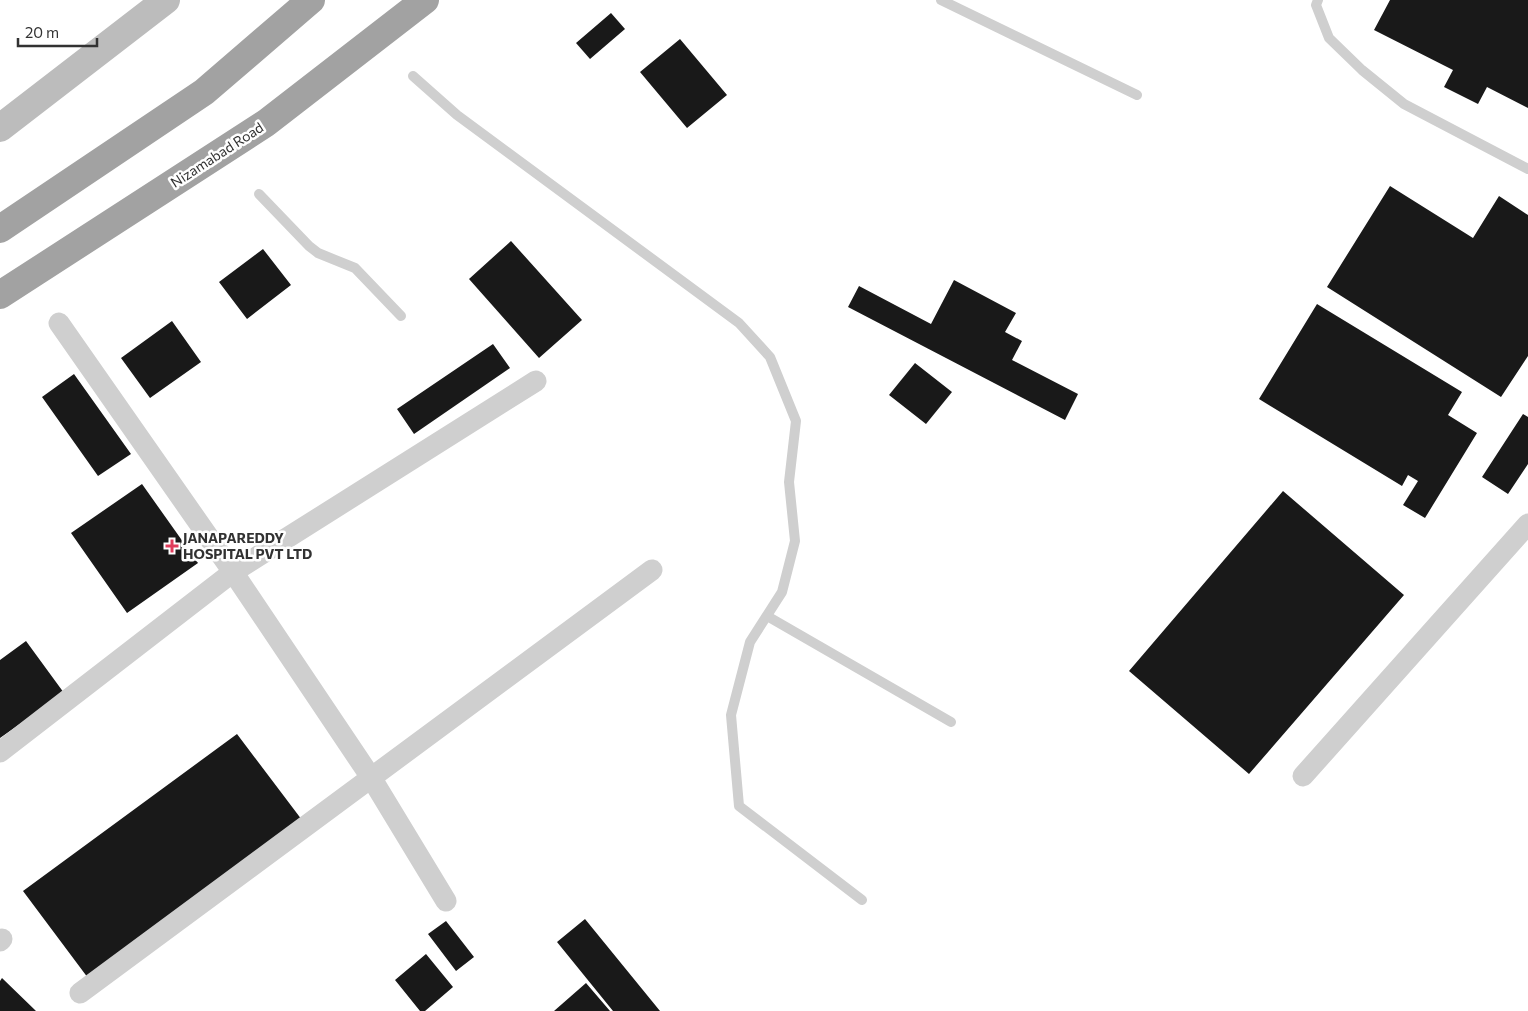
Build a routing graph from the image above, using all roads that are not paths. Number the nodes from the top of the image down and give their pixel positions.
1 (311, 0) edge
2 (424, 0) edge
3 (941, 0) edge
4 (1318, 0) edge
5 (154, 3) edge
6 (413, 76) dead end
7 (1137, 95) dead end
8 (0, 128) edge
9 (1528, 169) edge
10 (259, 194) dead end
11 (0, 229) edge
12 (0, 295) edge
13 (401, 316) dead end
14 (59, 323) dead end
15 (536, 381) dead end
16 (1528, 524) edge
17 (652, 570) dead end
18 (233, 572) junction
19 (767, 616) junction
20 (951, 722) dead end
21 (0, 752) edge
22 (1303, 776) dead end
23 (372, 779) junction
24 (862, 900) dead end
25 (446, 901) dead end
26 (80, 993) dead end

1 - 11 highway
2 - 12 highway, Nizamabad Road
3 - 7 lane
4 - 9 lane
5 - 8 main road
6 - 19 lane
10 - 13 lane
14 - 18 street
15 - 18 street
16 - 22 street
17 - 23 street
18 - 21 street
18 - 23 street
19 - 20 lane
19 - 24 lane
23 - 25 street
23 - 26 street

